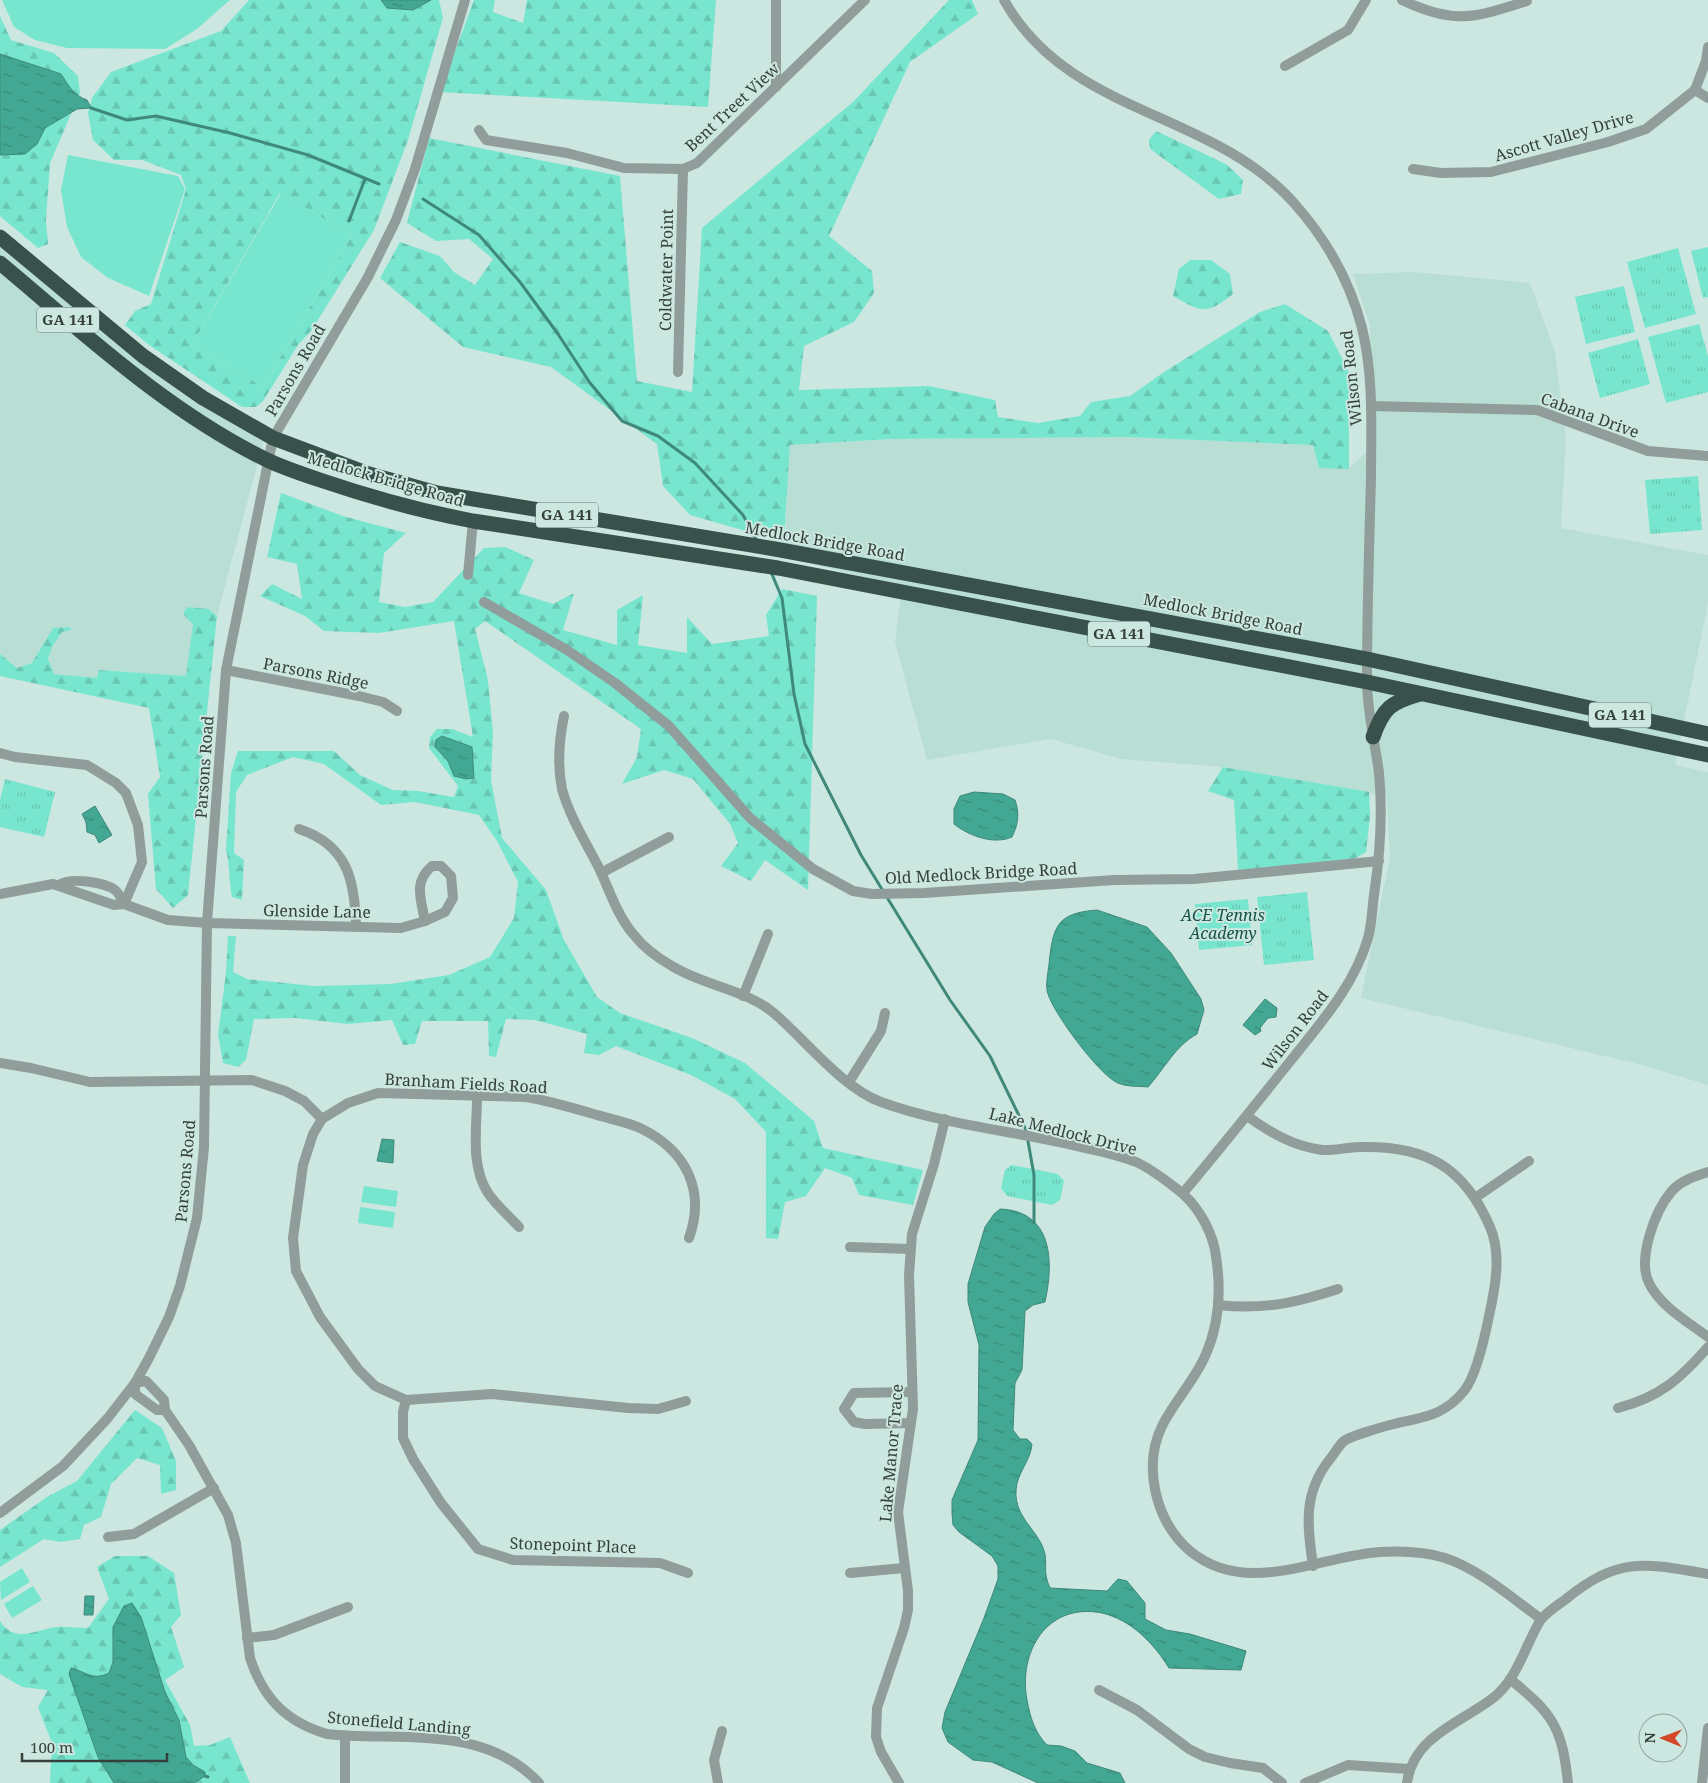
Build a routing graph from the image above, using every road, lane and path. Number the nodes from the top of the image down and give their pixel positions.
1 (465, 0) edge
2 (776, 0) edge
3 (865, 0) edge
4 (1004, 0) edge
5 (1366, 0) edge
6 (1402, 0) edge
7 (1527, 1) edge
8 (1708, 47) edge
9 (1285, 66) dead end
10 (776, 87) junction
11 (1695, 90) junction
12 (1708, 98) edge
13 (479, 130) dead end
14 (683, 169) junction
15 (1413, 169) dead end
16 (0, 237) edge
17 (0, 263) edge
18 (678, 372) dead end
19 (1371, 406) junction
20 (273, 438) junction
21 (1708, 456) edge
22 (268, 461) junction
23 (473, 521) junction
24 (468, 575) dead end
25 (484, 602) dead end
26 (1367, 659) junction
27 (226, 670) junction
28 (1367, 682) junction
29 (1421, 693) junction
30 (397, 711) dead end
31 (564, 716) dead end
32 (1569, 725) junction
33 (1708, 734) edge
34 (1373, 737) junction
35 (1708, 745) edge
36 (0, 753) edge
37 (1708, 755) edge
38 (299, 829) dead end
39 (669, 837) dead end
40 (1379, 861) junction
41 (601, 873) junction
42 (0, 894) edge
43 (124, 904) junction
44 (425, 921) junction
45 (207, 923) junction
46 (356, 927) junction
47 (768, 934) dead end
48 (743, 996) junction
49 (885, 1013) dead end
50 (0, 1063) edge
51 (207, 1079) junction
52 (849, 1082) junction
53 (476, 1097) junction
54 (1247, 1116) junction
55 (322, 1119) junction
56 (945, 1119) junction
57 (1529, 1162) dead end
58 (1708, 1172) edge
59 (1183, 1193) junction
60 (1475, 1198) junction
61 (519, 1227) dead end
62 (689, 1238) dead end
63 (850, 1247) dead end
64 (910, 1249) junction
65 (1338, 1288) dead end
66 (1218, 1305) junction
67 (1708, 1338) edge
68 (1708, 1347) edge
69 (135, 1382) junction
70 (912, 1392) junction
71 (406, 1400) junction
72 (686, 1401) dead end
73 (1618, 1408) dead end
74 (164, 1410) junction
75 (911, 1423) junction
76 (214, 1488) junction
77 (0, 1514) edge
78 (108, 1537) dead end
79 (1313, 1566) junction
80 (904, 1568) junction
81 (688, 1573) dead end
82 (850, 1573) dead end
83 (1708, 1574) edge
84 (348, 1607) dead end
85 (1541, 1619) junction
86 (247, 1638) junction
87 (1510, 1680) junction
88 (1099, 1690) dead end
89 (1708, 1728) edge
90 (722, 1731) dead end
91 (345, 1736) junction
92 (1409, 1769) junction
93 (345, 1783) edge
94 (539, 1783) edge
95 (718, 1783) edge
96 (899, 1783) edge
97 (1282, 1783) edge
98 (1305, 1783) edge
99 (1407, 1783) edge
100 (1568, 1783) edge
101 (1702, 1783) edge

1 - 20 street, Parsons Road
2 - 10 street
3 - 10 street, Bent Treet View
4 - 19 street, Wilson Road
5 - 9 street
6 - 7 street
8 - 11 street
10 - 14 street, Bent Treet View
11 - 12 street
11 - 15 street, Ascott Valley Drive
13 - 14 street, Bent Treet View
14 - 18 street, Coldwater Point
16 - 20 highway, Medlock Bridge Road / GA 141
17 - 22 highway, Medlock Bridge Road / GA 141
19 - 21 street, Cabana Drive
19 - 26 street, Wilson Road
20 - 22 street, Parsons Road
20 - 26 highway, Medlock Bridge Road / GA 141
22 - 23 highway, Medlock Bridge Road / GA 141
22 - 27 street, Parsons Road
23 - 24 street
23 - 28 highway, Medlock Bridge Road / GA 141
25 - 40 street, Old Medlock Bridge Road
26 - 28 street
26 - 33 highway, Medlock Bridge Road / GA 141
27 - 30 street, Parsons Ridge
27 - 45 street, Parsons Road
28 - 29 highway, Medlock Bridge Road / GA 141
28 - 34 street
29 - 32 highway, Medlock Bridge Road / GA 141
29 - 34 highway
31 - 41 street, Lake Medlock Drive
32 - 35 highway
32 - 37 highway, Medlock Bridge Road / GA 141
34 - 40 street
36 - 43 street
38 - 46 street
39 - 41 street
40 - 54 street, Wilson Road
41 - 48 street, Lake Medlock Drive
42 - 43 street, Glenside Lane
43 - 45 street, Glenside Lane
44 - 44 street, Glenside Lane
44 - 46 street, Glenside Lane
45 - 46 street, Glenside Lane
45 - 51 street, Parsons Road
47 - 48 street
48 - 52 street, Lake Medlock Drive
49 - 52 street
50 - 51 street
51 - 55 street
51 - 69 street, Parsons Road
52 - 56 street, Lake Medlock Drive
53 - 55 street, Branham Fields Road
53 - 61 street
53 - 62 street, Branham Fields Road
54 - 59 street, Wilson Road
54 - 60 street
55 - 71 street
56 - 59 street, Lake Medlock Drive
56 - 64 street, Lake Manor Trace
57 - 60 street
58 - 67 street
59 - 66 street, Lake Medlock Drive
60 - 79 street
63 - 64 street
64 - 70 street, Lake Manor Trace
65 - 66 street
66 - 79 street, Lake Medlock Drive
68 - 73 street
69 - 74 street
69 - 74 street, Stonefield Landing
69 - 77 street, Parsons Road
70 - 75 street, Lake Manor Trace
70 - 75 street
71 - 72 street
71 - 81 street, Stonepoint Place
74 - 76 street, Stonefield Landing
75 - 80 street, Lake Manor Trace
76 - 78 street
76 - 86 street, Stonefield Landing
79 - 85 street, Lake Medlock Drive
80 - 82 street
80 - 96 street, Lake Manor Trace
83 - 85 street
84 - 86 street
85 - 87 street
86 - 91 street, Stonefield Landing
87 - 92 street
87 - 100 street
88 - 97 street
89 - 101 street
90 - 95 street
91 - 93 street
91 - 94 street, Stonefield Landing
92 - 98 street
92 - 99 street

